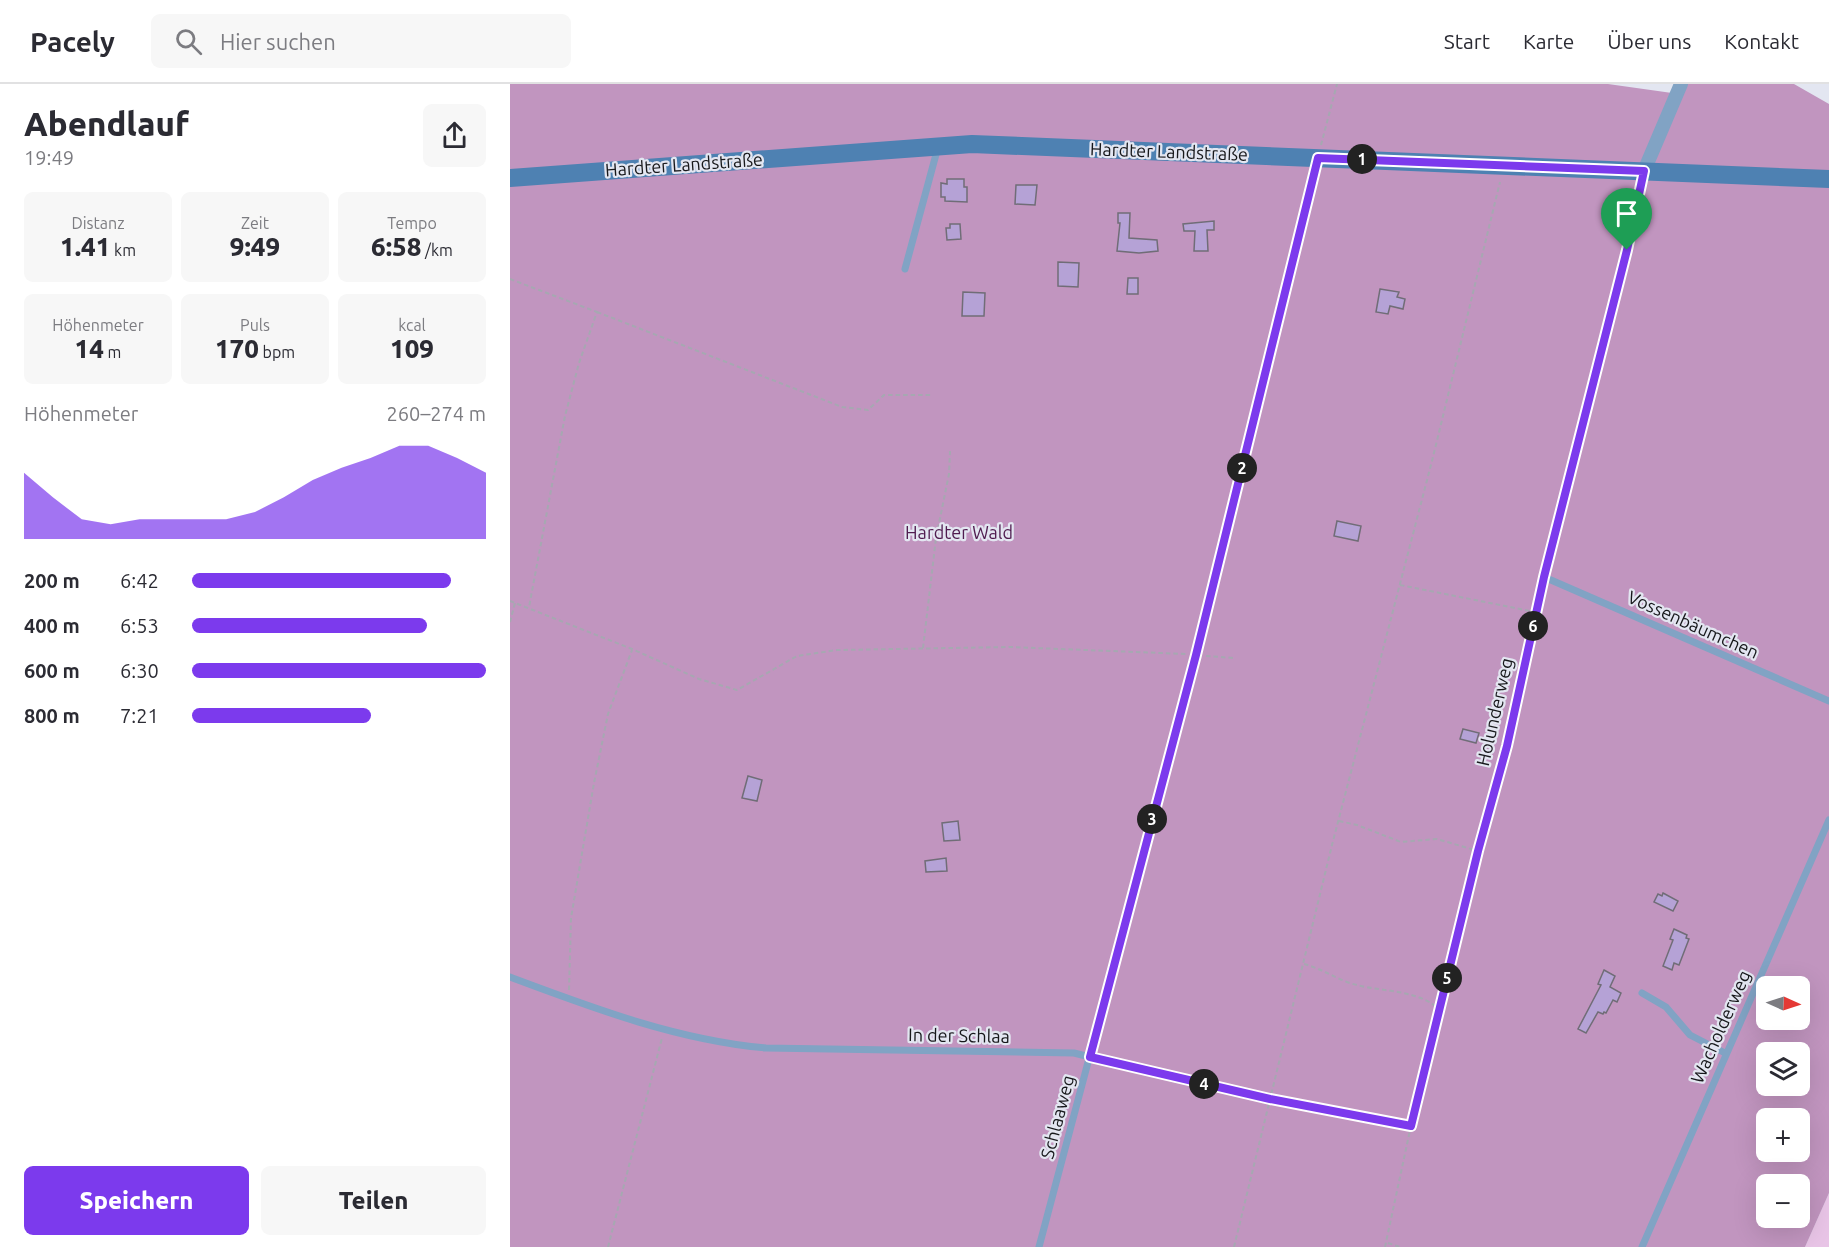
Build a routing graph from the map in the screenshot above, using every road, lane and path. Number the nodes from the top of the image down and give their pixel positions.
1 (1337, 84) edge
2 (1681, 84) edge
3 (939, 145) junction
4 (1320, 152) junction
5 (1504, 165) junction
6 (1644, 171) junction
7 (510, 178) edge
8 (1829, 179) edge
9 (905, 269) dead end
10 (510, 279) edge
11 (597, 312) junction
12 (932, 395) dead end
13 (950, 451) dead end
14 (1544, 577) junction
15 (1400, 585) junction
16 (510, 601) edge
17 (515, 603) junction
18 (529, 607) junction
19 (1536, 612) junction
20 (510, 622) edge
21 (923, 648) junction
22 (632, 649) junction
23 (1196, 655) junction
24 (1234, 658) dead end
25 (1829, 701) edge
26 (1829, 820) edge
27 (1338, 821) junction
28 (1478, 851) junction
29 (1303, 964) junction
30 (510, 976) edge
31 (1642, 993) dead end
32 (569, 999) junction
33 (1439, 1009) junction
34 (664, 1030) junction
35 (1725, 1053) junction
36 (1090, 1057) junction
37 (1270, 1099) junction
38 (1411, 1126) junction
39 (1387, 1242) junction
40 (608, 1247) edge
41 (1039, 1247) edge
42 (1234, 1247) edge
43 (1385, 1247) edge
44 (1400, 1247) edge
45 (1642, 1247) edge

1 - 4 path
2 - 6 street
3 - 4 main road, Hardter Landstraße
3 - 7 main road, Hardter Landstraße
3 - 9 lane
4 - 5 main road, Hardter Landstraße
4 - 23 lane, Schlaaweg
5 - 6 main road, Hardter Landstraße
5 - 15 path
6 - 8 main road, Hardter Landstraße
6 - 14 path, Holunderweg
10 - 11 path
11 - 12 path
11 - 18 path
13 - 21 path
14 - 19 path, Holunderweg
14 - 25 lane, Vossenbäumchen
15 - 19 path
15 - 27 path
16 - 17 path
17 - 18 path
17 - 20 path
18 - 22 path
19 - 28 path, Holunderweg
21 - 22 path
21 - 23 path
22 - 32 path
23 - 24 path
23 - 36 lane, Schlaaweg
26 - 35 lane, Wacholderweg
27 - 28 path
27 - 29 path
28 - 33 path, Holunderweg
29 - 33 path
29 - 37 path
30 - 32 lane, In der Schlaa
31 - 35 lane
32 - 34 lane, In der Schlaa
33 - 38 path, Holunderweg
34 - 36 lane, In der Schlaa
34 - 40 path
35 - 45 lane, Wacholderweg
36 - 37 path
36 - 41 lane, Schlaaweg
37 - 38 path
37 - 42 path
38 - 39 path, Holunderweg
39 - 43 path, Holunderweg
39 - 44 path

